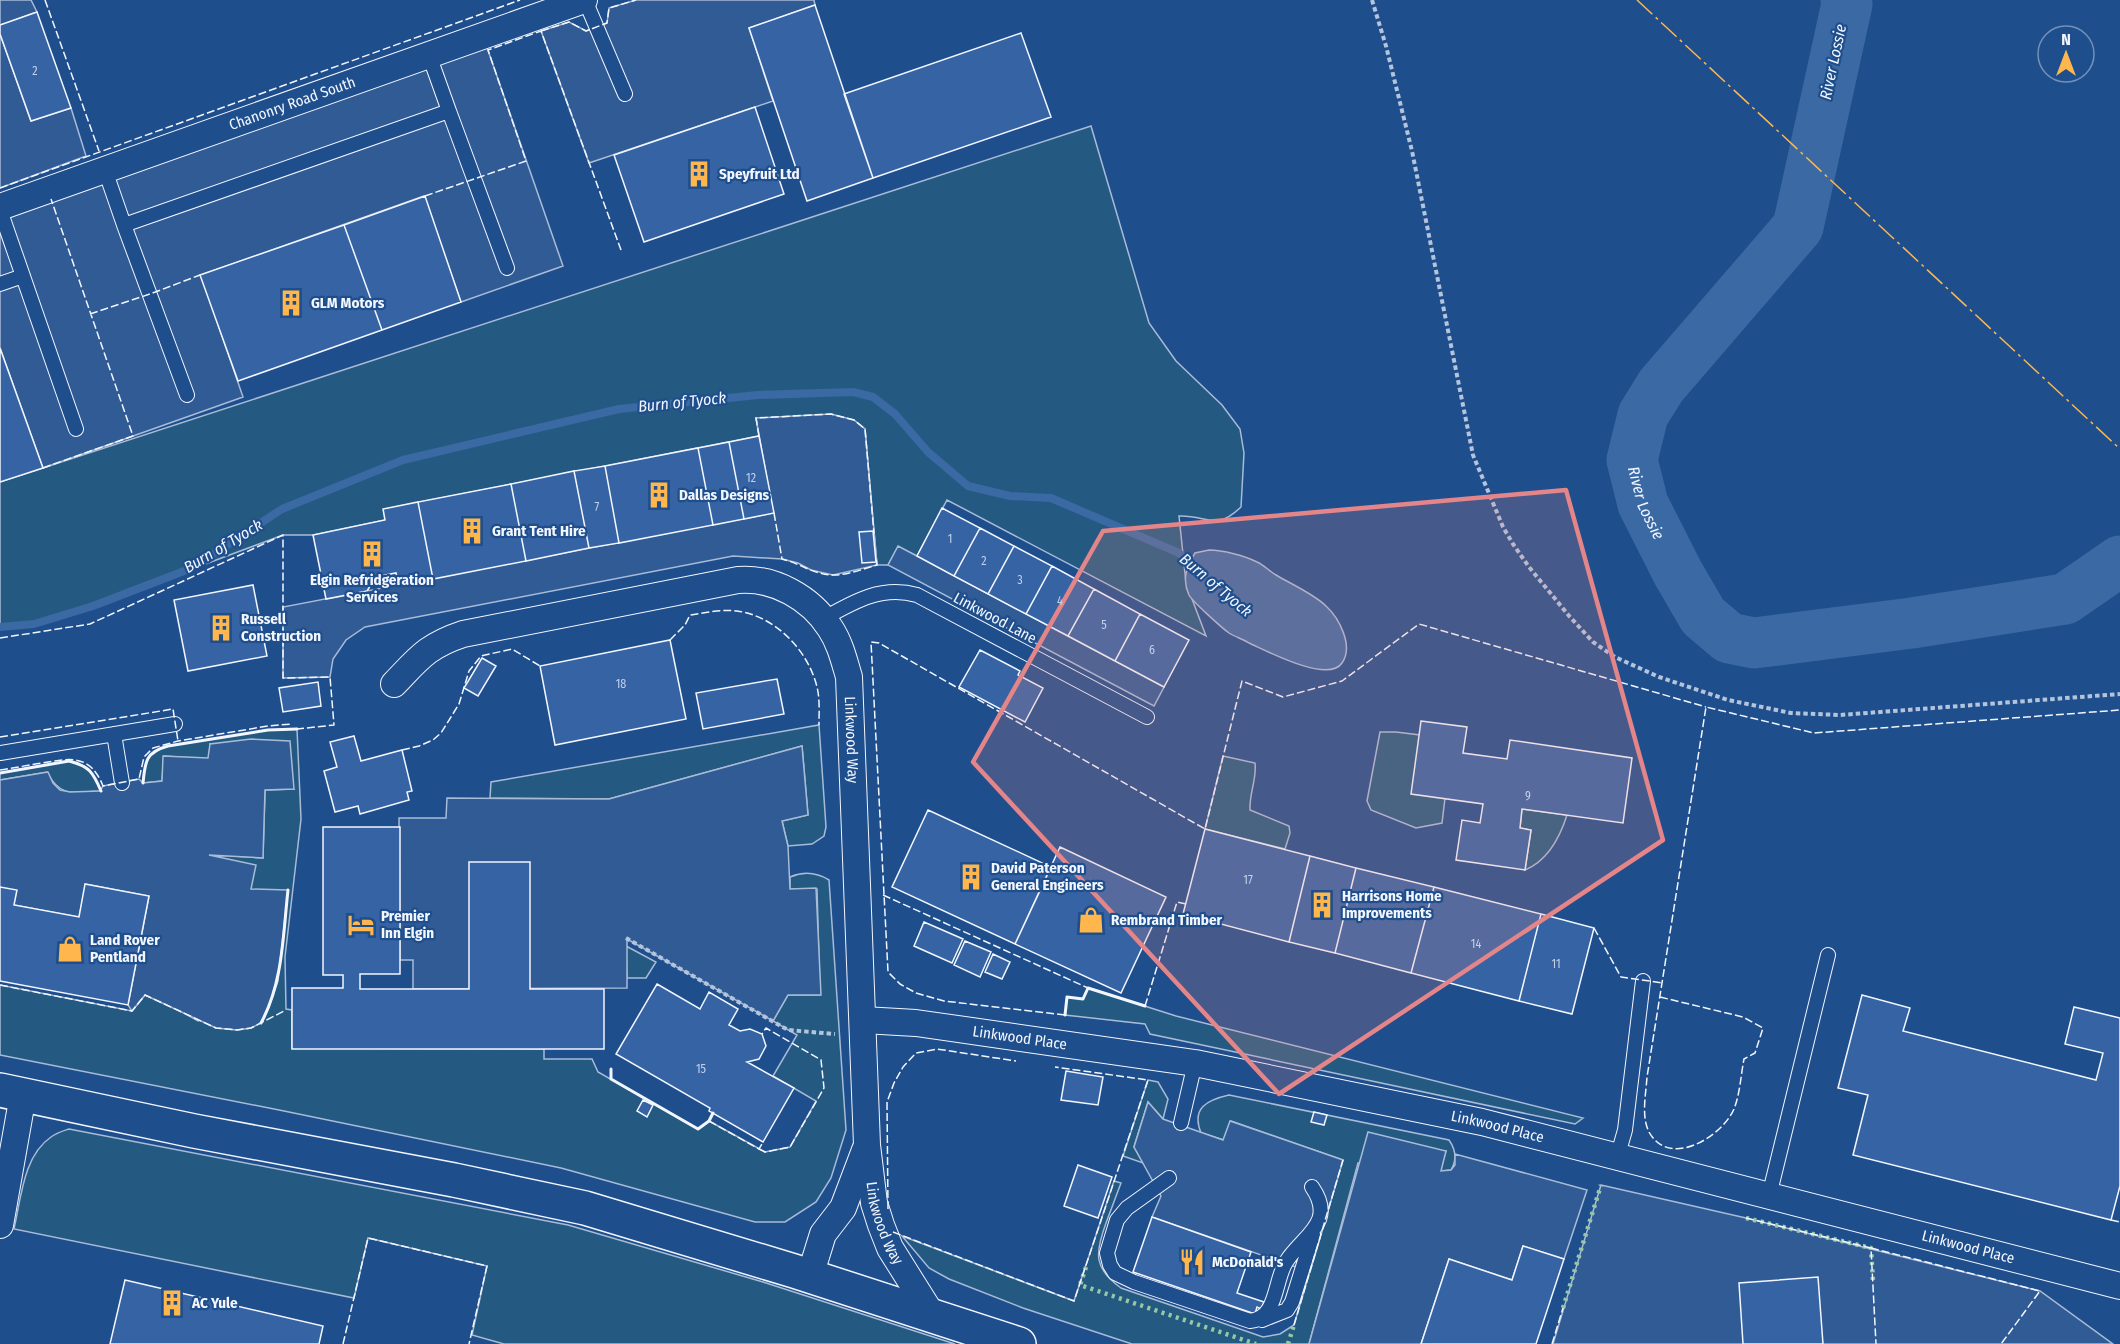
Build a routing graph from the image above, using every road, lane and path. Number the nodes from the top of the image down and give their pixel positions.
1 (584, 0) edge
2 (1372, 0) edge
3 (429, 55) junction
4 (625, 94) dead end
5 (449, 111) junction
6 (105, 170) junction
7 (0, 209) edge
8 (124, 225) junction
9 (507, 268) dead end
10 (23, 276) junction
11 (0, 284) edge
12 (187, 395) dead end
13 (76, 429) dead end
14 (823, 619) junction
15 (394, 684) dead end
16 (2120, 694) edge
17 (1147, 717) dead end
18 (175, 724) dead end
19 (114, 734) junction
20 (0, 753) edge
21 (122, 783) dead end
22 (626, 938) dead end
23 (1828, 955) dead end
24 (1643, 981) dead end
25 (863, 1028) junction
26 (1195, 1063) junction
27 (11, 1093) edge
28 (1181, 1123) dead end
29 (867, 1144) junction
30 (1617, 1158) junction
31 (1168, 1178) dead end
32 (1312, 1187) dead end
33 (1769, 1196) junction
34 (0, 1225) edge
35 (1314, 1230) junction
36 (810, 1276) junction
37 (2120, 1286) edge
38 (933, 1315) junction
39 (1258, 1320) junction
40 (1020, 1344) edge

1 - 3 street, Chanonry Road South
1 - 4 lane
2 - 16 path
3 - 5 lane
3 - 6 street, Chanonry Road South
5 - 8 lane
5 - 9 lane
6 - 7 street, Chanonry Road South
6 - 8 lane
7 - 10 lane
8 - 12 lane
10 - 11 lane
10 - 13 lane
14 - 15 street, Linkwood Way
14 - 17 lane, Linkwood Lane
14 - 25 street, Linkwood Way
18 - 19 lane
19 - 20 lane
19 - 21 lane
22 - 25 path
23 - 33 lane
24 - 30 lane
25 - 26 street, Linkwood Place
25 - 29 street, Linkwood Way
26 - 28 lane
26 - 30 street, Linkwood Place
27 - 34 street
27 - 36 highway
29 - 36 street
29 - 38 street, Linkwood Way
30 - 33 street, Linkwood Place
31 - 39 lane
32 - 35 lane
33 - 37 street, Linkwood Place
35 - 39 lane
35 - 39 lane
36 - 38 highway
38 - 40 highway

